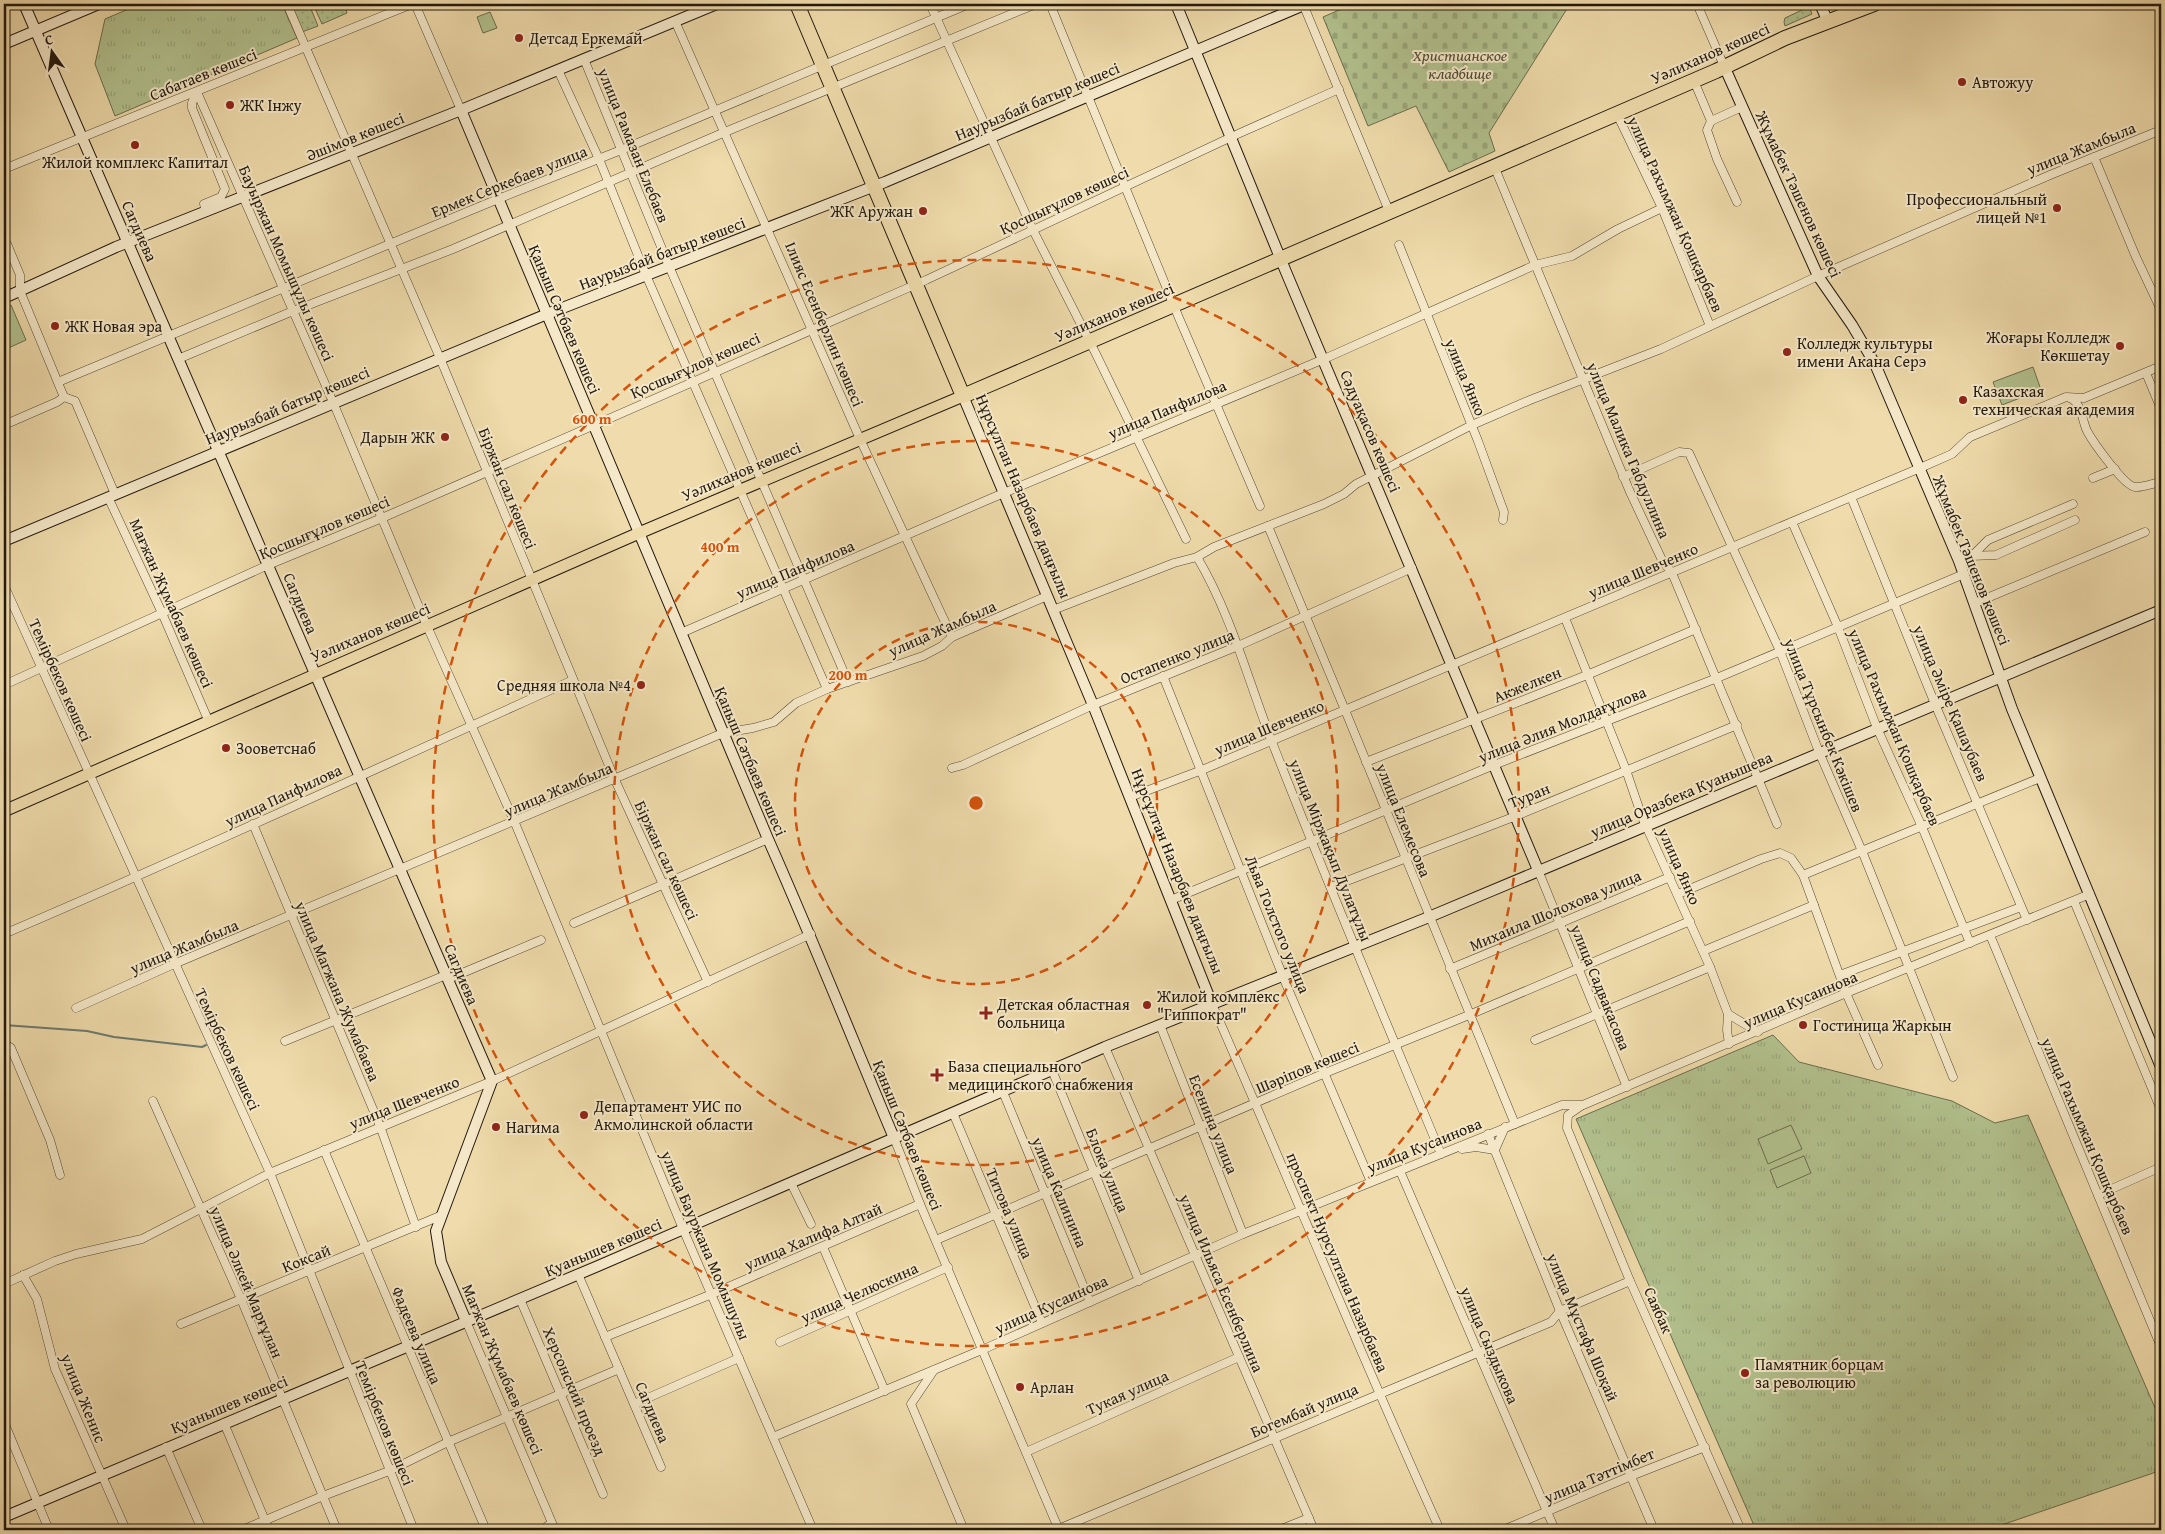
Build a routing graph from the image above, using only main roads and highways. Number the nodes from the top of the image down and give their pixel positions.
1 (797, 4) edge
2 (1874, 4) edge
3 (1724, 67) junction
4 (1451, 184) junction
5 (964, 396) junction
6 (4, 811) edge

1 - 5 highway, Нұрсұлтан Назарбаев даңғылы
2 - 3 highway, Уәлиханов көшесі
3 - 4 highway, Уәлиханов көшесі
3 - 4 highway
4 - 5 highway, Уәлиханов көшесі
5 - 6 main road, Уәлиханов көшесі

